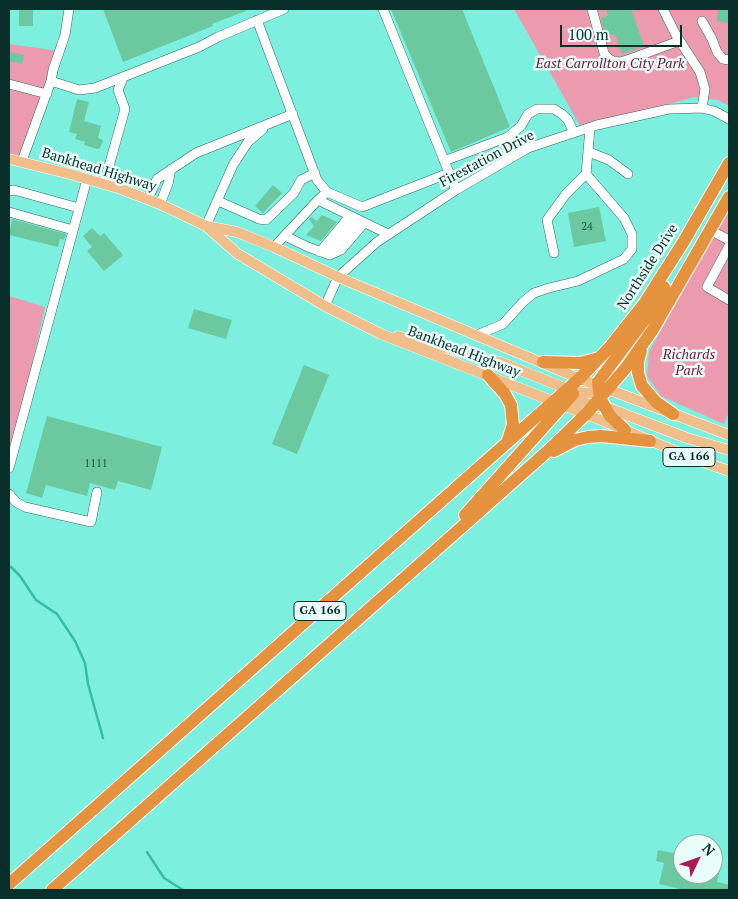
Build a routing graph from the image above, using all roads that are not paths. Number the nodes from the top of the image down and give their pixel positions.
1 (70, 9) edge
2 (284, 9) edge
3 (383, 9) edge
4 (592, 9) edge
5 (663, 9) edge
6 (257, 20) junction
7 (702, 21) dead end
8 (679, 41) junction
9 (729, 60) edge
10 (123, 78) junction
11 (51, 81) junction
12 (9, 84) edge
13 (47, 94) junction
14 (702, 108) junction
15 (293, 114) junction
16 (729, 120) edge
17 (268, 124) junction
18 (590, 128) junction
19 (574, 133) junction
20 (589, 152) junction
21 (9, 159) edge
22 (22, 161) junction
23 (444, 161) junction
24 (729, 163) edge
25 (171, 169) junction
26 (315, 173) junction
27 (449, 173) junction
28 (586, 174) junction
29 (628, 174) dead end
30 (87, 179) junction
31 (104, 184) junction
32 (456, 190) junction
33 (9, 191) edge
34 (327, 192) junction
35 (729, 197) edge
36 (148, 199) junction
37 (318, 200) junction
38 (218, 201) junction
39 (160, 204) junction
40 (79, 208) junction
41 (9, 212) edge
42 (357, 220) junction
43 (206, 226) junction
44 (73, 230) junction
45 (710, 230) junction
46 (388, 234) junction
47 (284, 236) junction
48 (729, 240) edge
49 (684, 241) junction
50 (729, 246) edge
51 (274, 247) junction
52 (320, 252) junction
53 (554, 253) dead end
54 (338, 277) junction
55 (729, 300) edge
56 (325, 306) junction
57 (373, 330) junction
58 (477, 335) junction
59 (644, 343) junction
60 (601, 357) junction
61 (543, 362) junction
62 (488, 376) junction
63 (580, 378) junction
64 (566, 398) junction
65 (599, 398) junction
66 (673, 414) junction
67 (625, 430) junction
68 (729, 435) edge
69 (650, 441) junction
70 (507, 444) junction
71 (729, 450) edge
72 (540, 458) junction
73 (9, 468) edge
74 (729, 471) edge
75 (97, 492) dead end
76 (9, 494) edge
77 (414, 569) junction
78 (9, 884) edge
79 (52, 890) edge

1 - 11 street
2 - 6 street
3 - 23 street
4 - 8 street
5 - 8 street
6 - 10 street
6 - 15 street
7 - 9 street
8 - 14 street
10 - 11 street
10 - 31 street
11 - 13 street
12 - 13 street
13 - 22 street
14 - 16 street, Firestation Drive
14 - 18 street, Firestation Drive
15 - 17 street
15 - 26 street
17 - 25 street
17 - 38 street
18 - 19 street, Firestation Drive
18 - 20 street
19 - 23 street
19 - 32 street, Firestation Drive
20 - 28 street
20 - 29 street
21 - 22 main road, Bankhead Highway
22 - 30 main road, Bankhead Highway
23 - 27 street
24 - 49 highway, Northside Drive
25 - 36 street
25 - 39 street
26 - 34 street
26 - 38 street
27 - 32 street
27 - 34 street
28 - 53 street
28 - 58 street
30 - 31 main road, Bankhead Highway
30 - 40 street
31 - 36 main road, Bankhead Highway
32 - 46 street, Firestation Drive
33 - 40 street
34 - 37 street
35 - 45 highway
36 - 39 main road, Bankhead Highway
37 - 42 street
37 - 47 street
38 - 43 street
39 - 43 main road, Bankhead Highway
40 - 44 street
41 - 44 street
42 - 46 street
42 - 52 street
42 - 52 street
43 - 51 main road, Bankhead Highway
43 - 56 main road, Bankhead Highway
44 - 73 street
45 - 48 street
45 - 59 highway
46 - 54 street, Firestation Drive
47 - 51 street
47 - 52 street
49 - 60 highway, Northside Drive
49 - 65 highway
50 - 55 street
51 - 54 main road, Bankhead Highway
54 - 56 street, Firestation Drive
54 - 58 main road, Bankhead Highway
56 - 57 main road, Bankhead Highway
57 - 62 main road, Bankhead Highway
57 - 64 main road
58 - 61 main road, Bankhead Highway
59 - 65 highway
59 - 66 highway
60 - 61 highway
60 - 63 highway, Northside Drive
61 - 63 main road, Bankhead Highway
62 - 64 main road, Bankhead Highway
62 - 70 highway
63 - 64 highway, Northside Drive
63 - 65 main road, Bankhead Highway
64 - 65 main road, Bankhead Highway
64 - 65 main road
64 - 70 highway, GA 166
64 - 77 highway
65 - 66 main road, Bankhead Highway
65 - 67 main road, Bankhead Highway
65 - 67 highway
65 - 71 main road
65 - 72 highway
66 - 68 main road, Bankhead Highway
67 - 69 main road, Bankhead Highway
69 - 72 highway, GA 166
69 - 74 main road, Bankhead Highway / GA 166
70 - 78 highway, GA 166
72 - 77 highway, GA 166
75 - 76 street
77 - 79 highway, GA 166

